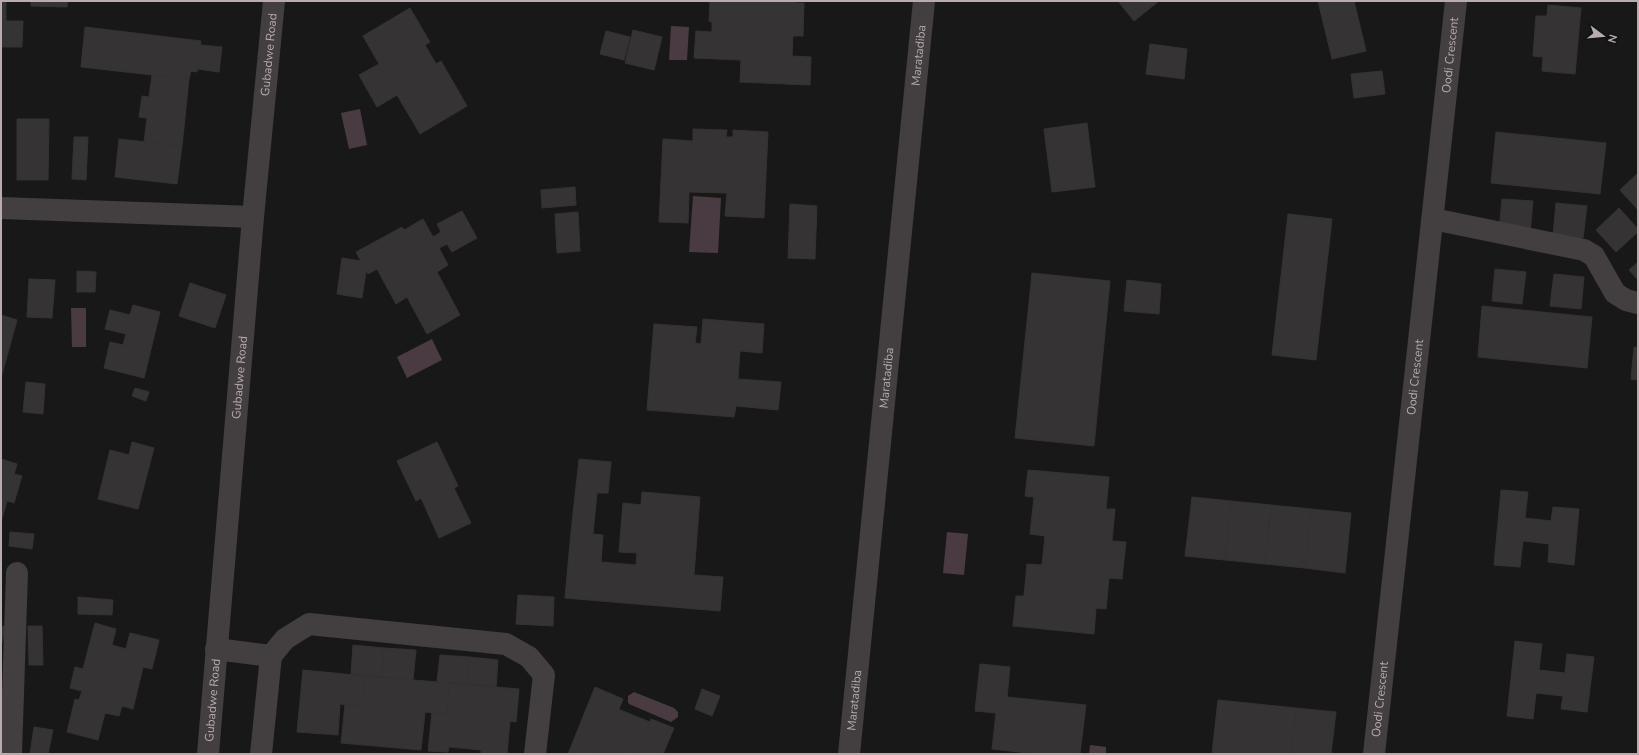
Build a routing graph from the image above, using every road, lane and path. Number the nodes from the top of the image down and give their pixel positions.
1 (274, 1) edge
2 (924, 1) edge
3 (1456, 1) edge
4 (1, 208) edge
5 (253, 217) junction
6 (1433, 219) junction
7 (1638, 303) edge
8 (17, 573) dead end
9 (216, 649) junction
10 (272, 656) junction
11 (11, 754) edge
12 (208, 754) edge
13 (261, 754) edge
14 (535, 754) edge
15 (849, 754) edge
16 (1374, 754) edge

1 - 5 street, Gubadwe Road
2 - 15 street, Maratadiba
3 - 6 street, Oodi Crescent
4 - 5 street
5 - 9 street, Gubadwe Road
6 - 7 street
6 - 16 street, Oodi Crescent
8 - 11 street
9 - 10 street
9 - 12 street, Gubadwe Road
10 - 13 street
10 - 14 street

